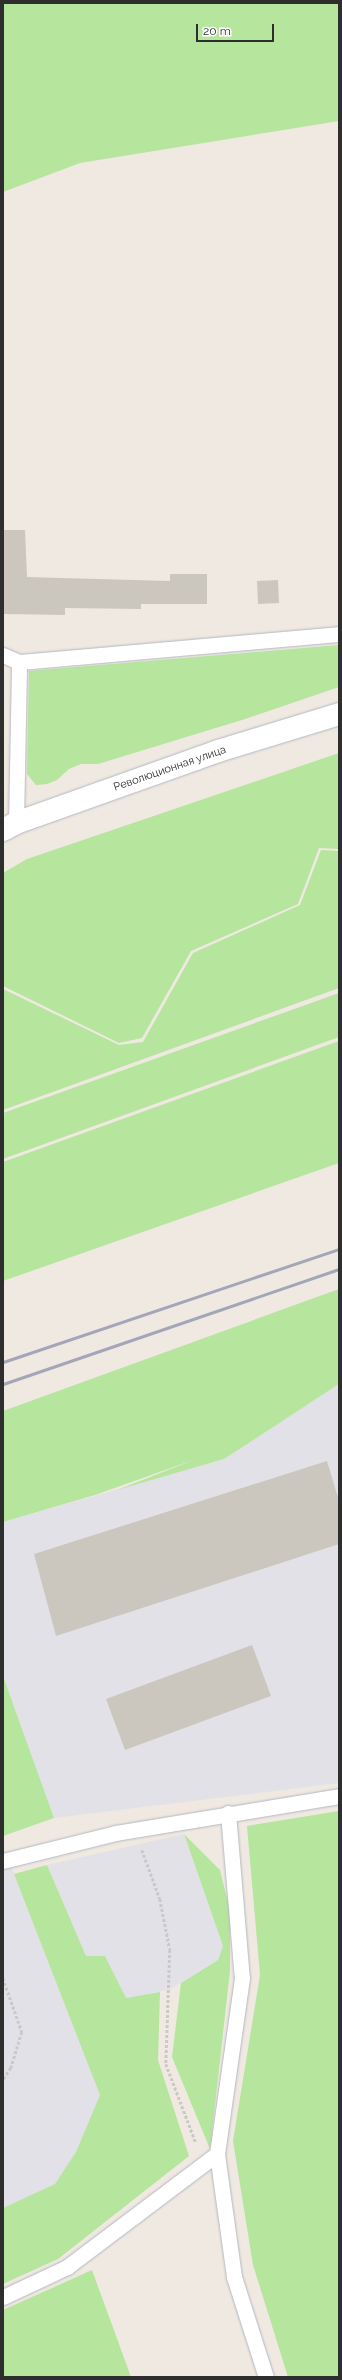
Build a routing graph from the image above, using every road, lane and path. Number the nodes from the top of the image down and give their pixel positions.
1 (339, 634) edge
2 (3, 655) edge
3 (19, 662) junction
4 (339, 714) edge
5 (10, 826) edge
6 (339, 1796) edge
7 (228, 1813) junction
8 (134, 1830) junction
9 (3, 1861) edge
10 (3, 1978) edge
11 (3, 2080) edge
12 (217, 2154) junction
13 (204, 2164) junction
14 (3, 2297) edge
15 (266, 2377) edge

1 - 3 lane
2 - 3 lane
3 - 5 lane
4 - 5 street, Революционная улица
6 - 7 lane
7 - 8 lane
7 - 12 lane
8 - 9 lane
8 - 13 path
10 - 11 path
12 - 13 lane
12 - 15 lane
13 - 14 lane

